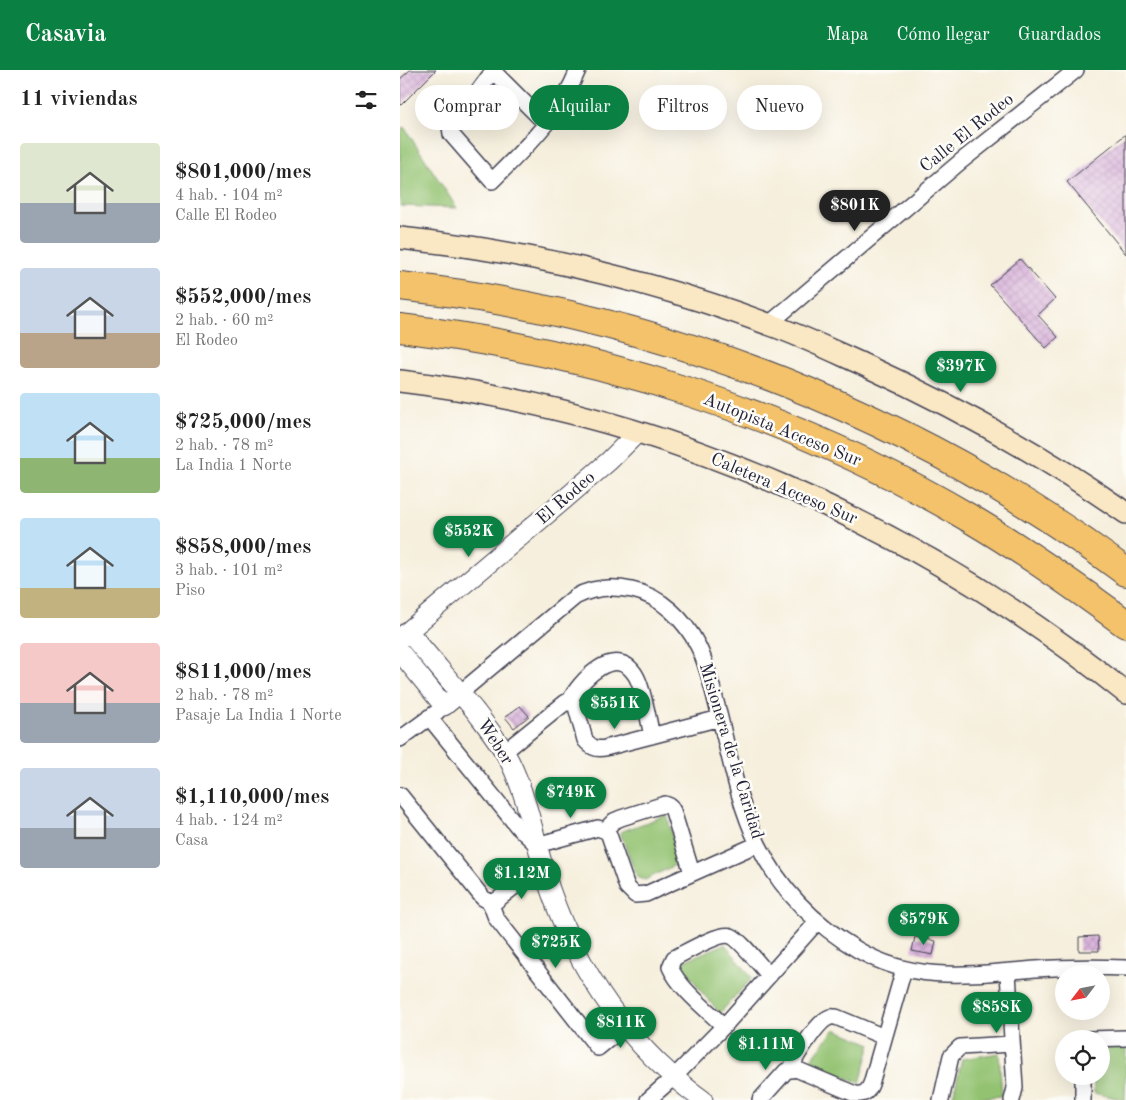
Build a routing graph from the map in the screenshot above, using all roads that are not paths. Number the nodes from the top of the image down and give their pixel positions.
1 (578, 70) edge
2 (1076, 70) edge
3 (494, 71) edge
4 (572, 85) edge
5 (529, 107) edge
6 (540, 130) edge
7 (400, 238) edge
8 (400, 286) edge
9 (769, 324) junction
10 (400, 328) edge
11 (400, 381) edge
12 (637, 433) junction
13 (1126, 513) edge
14 (1126, 572) edge
15 (1126, 624) edge
16 (403, 631) edge
17 (400, 652) edge
18 (460, 693) junction
19 (1126, 693) edge
20 (569, 702) junction
21 (436, 712) junction
22 (720, 718) junction
23 (652, 736) junction
24 (400, 739) edge
25 (504, 752) junction
26 (400, 795) edge
27 (606, 830) junction
28 (758, 844) junction
29 (537, 845) junction
30 (542, 865) junction
31 (692, 873) junction
32 (490, 902) junction
33 (817, 922) junction
34 (1126, 968) edge
35 (904, 969) junction
36 (1008, 973) junction
37 (770, 975) junction
38 (625, 1026) junction
39 (724, 1026) junction
40 (884, 1037) junction
41 (1110, 1038) edge
42 (1126, 1038) edge
43 (1012, 1044) junction
44 (791, 1070) junction
45 (674, 1078) junction
46 (1083, 1085) edge
47 (648, 1100) edge
48 (702, 1100) edge
49 (760, 1100) edge
50 (941, 1100) edge
51 (1012, 1100) edge
52 (1083, 1100) edge

1 - 4 street
2 - 9 street, Calle El Rodeo
3 - 5 street
3 - 6 street
7 - 9 main road
8 - 14 highway
9 - 13 main road
10 - 15 highway, Autopista Acceso Sur
11 - 12 main road, Caletera Acceso Sur
12 - 16 street, El Rodeo
12 - 19 main road, Caletera Acceso Sur
16 - 18 street, Weber
17 - 21 street
18 - 21 street, Misionera de la Caridad
18 - 22 street, Misionera de la Caridad
18 - 25 street, Weber
20 - 23 street
20 - 23 street
20 - 25 street
21 - 24 street
21 - 29 street
22 - 23 street
22 - 28 street, Misionera de la Caridad
25 - 29 street, Weber
26 - 32 street
27 - 29 street
27 - 31 street
27 - 31 street
28 - 31 street
28 - 33 street, Misionera de la Caridad
29 - 30 street, Weber
30 - 32 street
30 - 38 street, Weber
32 - 38 street
33 - 35 street, Misionera de la Caridad
33 - 37 street
34 - 36 street, Misionera de la Caridad
35 - 36 street, Misionera de la Caridad
35 - 40 street
36 - 43 street
37 - 39 street
37 - 39 street
38 - 45 street, Weber
39 - 45 street
40 - 44 street
40 - 44 street
41 - 42 street
43 - 50 street
43 - 51 street
44 - 49 street
45 - 47 street
45 - 48 street, Weber
46 - 52 street

